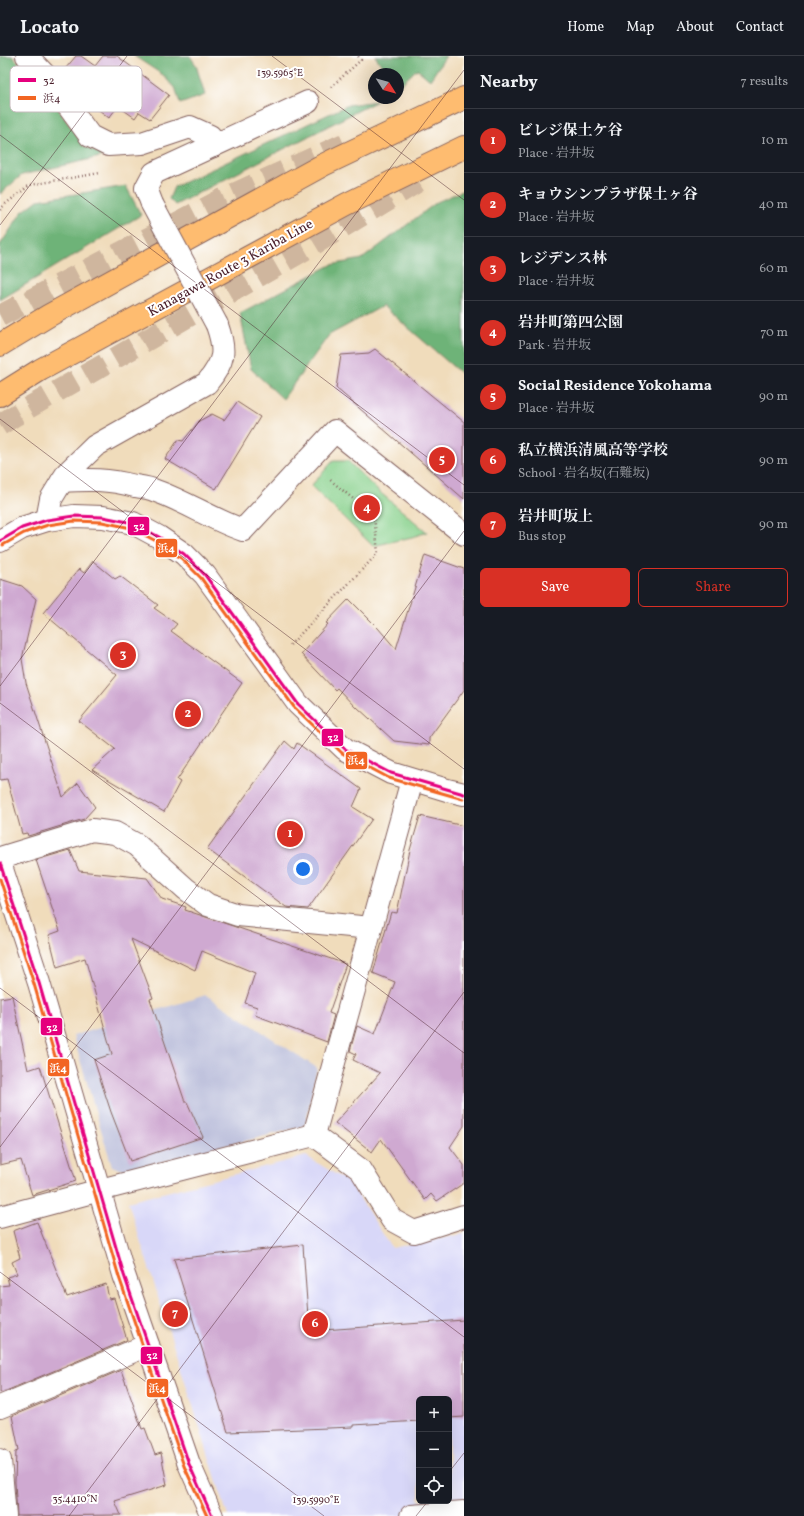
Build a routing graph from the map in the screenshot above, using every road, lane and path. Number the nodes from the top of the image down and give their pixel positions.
1 (26, 56) edge
2 (358, 56) edge
3 (36, 66) edge
4 (464, 86) edge
5 (331, 88) dead end
6 (464, 98) edge
7 (308, 102) dead end
8 (72, 112) edge
9 (401, 117) dead end
10 (213, 146) junction
11 (464, 147) edge
12 (464, 156) edge
13 (103, 173) dead end
14 (427, 176) tunnel mouth
15 (0, 210) edge
16 (0, 345) edge
17 (0, 395) edge
18 (307, 460) junction
19 (62, 481) junction
20 (47, 520) junction
21 (464, 534) edge
22 (0, 541) edge
23 (271, 666) junction
24 (412, 780) junction
25 (464, 794) edge
26 (0, 858) edge
27 (0, 863) edge
28 (371, 928) junction
29 (314, 1135) junction
30 (100, 1190) junction
31 (464, 1216) edge
32 (0, 1217) edge
33 (148, 1345) junction
34 (0, 1406) edge
35 (0, 1460) edge
36 (464, 1512) edge
37 (5, 1516) edge
38 (212, 1516) edge
39 (411, 1516) edge

1 - 3 street
2 - 5 path
4 - 9 highway
6 - 16 highway
7 - 10 street
8 - 10 street
10 - 19 street, bridge
11 - 17 highway, Kanagawa Route 3 Kariba Line
12 - 14 highway
13 - 15 path
18 - 19 street
18 - 21 street
18 - 23 path
19 - 20 street
20 - 22 street
20 - 23 street
23 - 24 street
24 - 25 street
24 - 28 street
26 - 28 street
27 - 30 street
28 - 29 street
29 - 30 street
29 - 31 street
30 - 32 street
30 - 33 street
33 - 34 street
33 - 38 street
35 - 37 street
36 - 39 street

